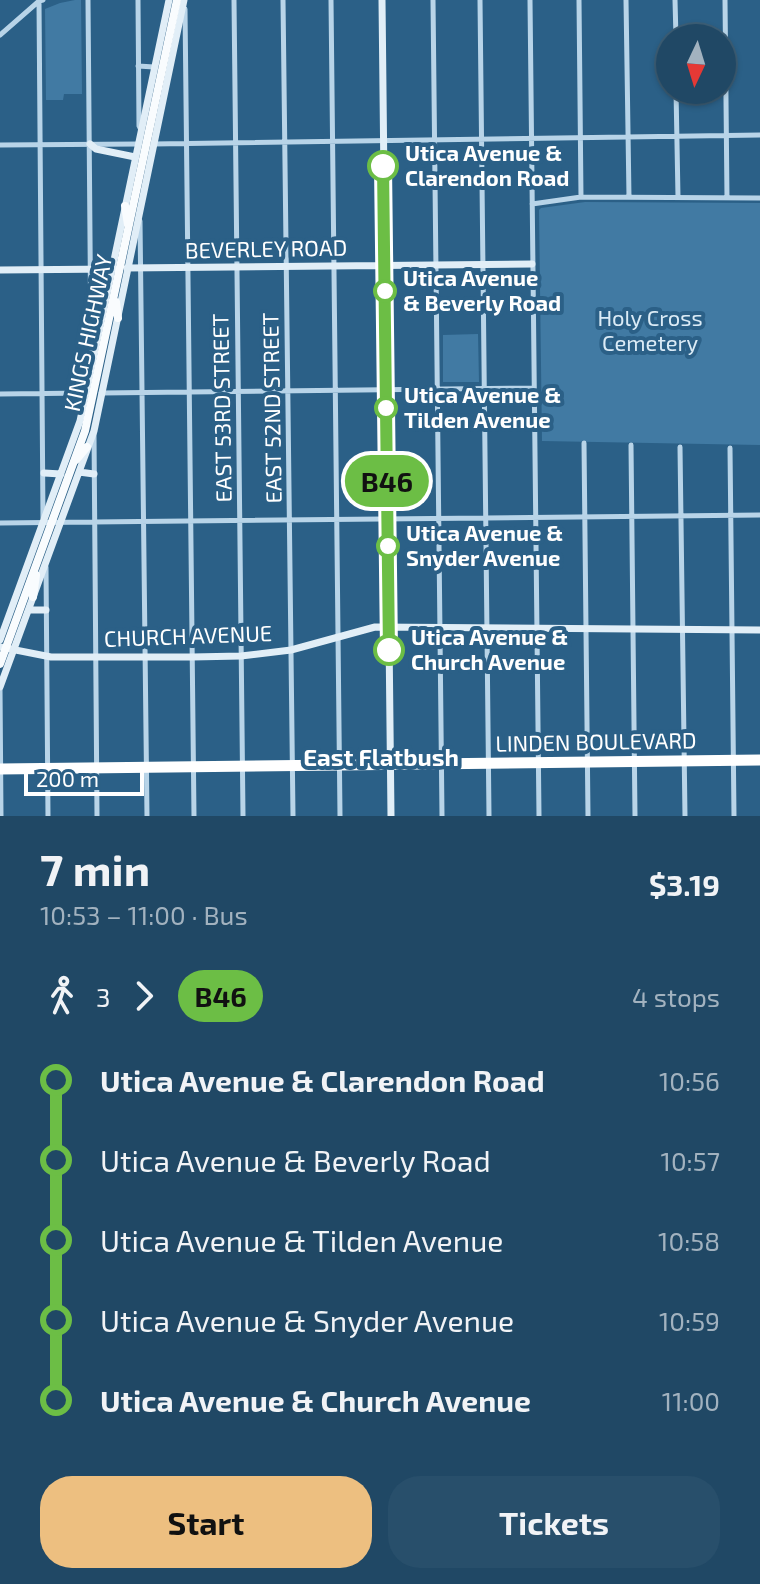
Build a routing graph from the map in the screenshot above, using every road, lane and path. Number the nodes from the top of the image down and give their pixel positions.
1 (88, 0) edge
2 (138, 0) edge
3 (169, 0) edge
4 (177, 0) edge
5 (184, 0) edge
6 (234, 0) edge
7 (283, 0) edge
8 (331, 0) edge
9 (382, 0) edge
10 (433, 0) edge
11 (480, 0) edge
12 (530, 0) edge
13 (579, 0) edge
14 (626, 0) edge
15 (675, 0) edge
16 (725, 0) edge
17 (41, 1) edge
18 (676, 24) edge
19 (0, 35) edge
20 (138, 66) junction
21 (165, 69) junction
22 (166, 89) joint
23 (676, 104) edge
24 (141, 130) junction
25 (760, 135) edge
26 (677, 136) junction
27 (726, 136) junction
28 (580, 137) junction
29 (627, 137) junction
30 (531, 138) junction
31 (434, 139) junction
32 (482, 139) junction
33 (332, 140) junction
34 (383, 140) junction
35 (235, 141) junction
36 (285, 141) junction
37 (186, 143) junction
38 (40, 144) junction
39 (90, 144) junction
40 (146, 144) junction
41 (0, 145) edge
42 (135, 157) junction
43 (144, 191) joint
44 (581, 197) junction
45 (629, 197) junction
46 (678, 197) junction
47 (727, 198) junction
48 (760, 198) edge
49 (532, 204) junction
50 (133, 208) junction
51 (483, 264) junction
52 (532, 264) junction
53 (385, 265) junction
54 (436, 265) junction
55 (286, 267) junction
56 (334, 267) junction
57 (120, 268) junction
58 (140, 268) junction
59 (188, 268) junction
60 (237, 268) junction
61 (42, 269) junction
62 (91, 269) junction
63 (0, 270) edge
64 (91, 314) junction
65 (110, 318) junction
66 (98, 337) joint
67 (91, 369) junction
68 (534, 388) junction
69 (484, 389) junction
70 (386, 390) junction
71 (437, 390) junction
72 (287, 391) junction
73 (335, 391) junction
74 (189, 392) junction
75 (238, 392) junction
76 (94, 393) junction
77 (142, 393) junction
78 (0, 394) edge
79 (43, 394) junction
80 (94, 431) junction
81 (584, 443) dead end
82 (631, 445) dead end
83 (87, 447) junction
84 (680, 447) dead end
85 (730, 448) dead end
86 (73, 463) junction
87 (79, 472) junction
88 (44, 473) junction
89 (61, 474) junction
90 (94, 474) junction
91 (632, 515) junction
92 (682, 515) junction
93 (731, 515) junction
94 (760, 515) edge
95 (535, 517) junction
96 (585, 517) junction
97 (439, 518) junction
98 (486, 518) junction
99 (337, 519) junction
100 (388, 519) junction
101 (240, 520) junction
102 (289, 520) junction
103 (143, 521) junction
104 (191, 521) junction
105 (51, 522) junction
106 (94, 522) junction
107 (0, 523) edge
108 (41, 562) junction
109 (30, 583) junction
110 (17, 595) junction
111 (33, 597) joint
112 (29, 610) junction
113 (46, 610) junction
114 (389, 627) junction
115 (440, 628) junction
116 (487, 628) junction
117 (537, 628) junction
118 (586, 629) junction
119 (633, 629) junction
120 (683, 629) junction
121 (732, 630) junction
122 (760, 630) edge
123 (338, 637) junction
124 (0, 640) edge
125 (6, 648) edge
126 (291, 650) junction
127 (46, 656) junction
128 (241, 656) junction
129 (96, 657) junction
130 (145, 657) junction
131 (192, 657) junction
132 (0, 664) edge
133 (0, 687) edge
134 (0, 723) edge
135 (760, 760) edge
136 (684, 761) junction
137 (733, 761) junction
138 (587, 762) junction
139 (635, 762) junction
140 (489, 763) junction
141 (538, 763) junction
142 (390, 764) junction
143 (441, 764) junction
144 (292, 765) junction
145 (339, 765) junction
146 (243, 766) junction
147 (146, 767) junction
148 (193, 767) junction
149 (48, 768) junction
150 (97, 768) junction
151 (0, 769) edge
152 (1, 816) edge
153 (48, 816) edge
154 (97, 816) edge
155 (147, 816) edge
156 (194, 816) edge
157 (243, 816) edge
158 (293, 816) edge
159 (340, 816) edge
160 (391, 816) edge
161 (442, 816) edge
162 (489, 816) edge
163 (539, 816) edge
164 (588, 816) edge
165 (635, 816) edge
166 (685, 816) edge
167 (734, 816) edge

1 - 39 street
2 - 20 street
3 - 21 street, KINGS HIGHWAY
4 - 21 main road, KINGS HIGHWAY
5 - 21 street, KINGS HIGHWAY
5 - 37 street
6 - 35 street, EAST 53RD STREET
7 - 36 street, EAST 52ND STREET
8 - 33 street
9 - 34 street
10 - 31 street
11 - 32 street
12 - 30 street
13 - 28 street
14 - 29 street
15 - 18 street
16 - 27 street
17 - 19 street
17 - 38 street
20 - 21 street
20 - 24 street
21 - 22 main road
21 - 24 street, KINGS HIGHWAY
21 - 40 main road, KINGS HIGHWAY
22 - 40 street, KINGS HIGHWAY
23 - 26 street
24 - 40 street, KINGS HIGHWAY
25 - 27 street
26 - 27 street
26 - 29 street
26 - 46 street
27 - 47 street
28 - 29 street
28 - 30 street
28 - 44 street
29 - 45 street
30 - 32 street
30 - 49 street
31 - 32 street
31 - 34 street
31 - 54 street
32 - 51 street
33 - 34 street
33 - 36 street
33 - 56 street
34 - 53 street
35 - 36 street
35 - 37 street
35 - 60 street, EAST 53RD STREET
36 - 55 street, EAST 52ND STREET
37 - 40 street
37 - 59 street
38 - 39 street
38 - 41 street
38 - 61 street
39 - 40 street
39 - 42 street
39 - 62 street
40 - 42 street, KINGS HIGHWAY
40 - 43 street, KINGS HIGHWAY
40 - 50 main road, KINGS HIGHWAY
42 - 50 street, KINGS HIGHWAY
43 - 50 main road
44 - 45 street
44 - 49 street
45 - 46 street
46 - 47 street
47 - 48 street
49 - 52 street
50 - 57 street, KINGS HIGHWAY
50 - 57 street, KINGS HIGHWAY
50 - 57 main road, KINGS HIGHWAY
50 - 58 street
51 - 52 street, BEVERLEY ROAD
51 - 54 street, BEVERLEY ROAD
51 - 69 street
52 - 68 street
53 - 54 street, BEVERLEY ROAD
53 - 56 street, BEVERLEY ROAD
53 - 70 street
54 - 71 street
55 - 56 street, BEVERLEY ROAD
55 - 60 street, BEVERLEY ROAD
55 - 72 street, EAST 52ND STREET
56 - 73 street
57 - 58 street, BEVERLEY ROAD
57 - 62 street, BEVERLEY ROAD
57 - 65 main road, KINGS HIGHWAY
57 - 65 street, KINGS HIGHWAY
57 - 65 street, KINGS HIGHWAY
58 - 59 street, BEVERLEY ROAD
58 - 77 street
59 - 60 street, BEVERLEY ROAD
59 - 74 street
60 - 75 street, EAST 53RD STREET
61 - 62 street, BEVERLEY ROAD
61 - 63 street, BEVERLEY ROAD
61 - 79 street
62 - 64 street
64 - 65 street
64 - 67 street
65 - 66 main road
65 - 76 main road, KINGS HIGHWAY
66 - 67 street, KINGS HIGHWAY
67 - 76 street, KINGS HIGHWAY
68 - 69 street
68 - 95 street
69 - 71 street
69 - 98 street
70 - 71 street
70 - 73 street
70 - 100 street
71 - 97 street
72 - 73 street
72 - 75 street
72 - 102 street, EAST 52ND STREET
73 - 99 street
74 - 75 street
74 - 77 street
74 - 104 street
75 - 101 street, EAST 53RD STREET
76 - 77 street
76 - 79 street
76 - 80 street, KINGS HIGHWAY
76 - 86 main road, KINGS HIGHWAY
76 - 89 street, KINGS HIGHWAY
77 - 103 street
78 - 79 street
79 - 88 street
80 - 83 street, KINGS HIGHWAY
80 - 90 street
81 - 96 street
82 - 91 street
83 - 86 main road
83 - 87 street, KINGS HIGHWAY
84 - 92 street
85 - 93 street
86 - 105 main road, KINGS HIGHWAY
87 - 90 street
87 - 105 street, KINGS HIGHWAY
88 - 89 street
88 - 105 street
89 - 105 street, KINGS HIGHWAY
90 - 106 street
91 - 92 street
91 - 96 street
91 - 119 street
92 - 93 street
92 - 120 street
93 - 94 street
93 - 121 street
95 - 96 street
95 - 98 street
95 - 117 street
96 - 118 street
97 - 98 street
97 - 100 street
97 - 115 street
98 - 116 street
99 - 100 street
99 - 102 street
99 - 123 street
100 - 114 street
101 - 102 street
101 - 104 street
101 - 128 street, EAST 53RD STREET
102 - 126 street, EAST 52ND STREET
103 - 104 street
103 - 106 street
103 - 130 street
104 - 131 street
105 - 106 street
105 - 107 street
105 - 108 main road, KINGS HIGHWAY
105 - 110 street, KINGS HIGHWAY
106 - 129 street
108 - 109 main road, KINGS HIGHWAY
108 - 111 main road
108 - 113 street
109 - 110 main road
109 - 125 main road, KINGS HIGHWAY
110 - 124 street, KINGS HIGHWAY
111 - 112 street, KINGS HIGHWAY
112 - 113 street
112 - 125 street, KINGS HIGHWAY
113 - 127 street
114 - 115 street, CHURCH AVENUE
114 - 123 street, CHURCH AVENUE
114 - 142 street
115 - 116 street, CHURCH AVENUE
115 - 143 street
116 - 117 street, CHURCH AVENUE
116 - 140 street
117 - 118 street, CHURCH AVENUE
117 - 141 street
118 - 119 street, CHURCH AVENUE
118 - 138 street
119 - 120 street, CHURCH AVENUE
119 - 139 street
120 - 121 street, CHURCH AVENUE
120 - 136 street
121 - 122 street, CHURCH AVENUE
121 - 137 street
123 - 126 street, CHURCH AVENUE
123 - 145 street
125 - 127 street, CHURCH AVENUE
125 - 132 main road, KINGS HIGHWAY
125 - 133 street, KINGS HIGHWAY
126 - 128 street, CHURCH AVENUE
126 - 144 street, EAST 52ND STREET
127 - 129 street, CHURCH AVENUE
127 - 149 street
128 - 131 street, CHURCH AVENUE
128 - 146 street, EAST 53RD STREET
129 - 130 street, CHURCH AVENUE
129 - 150 street
130 - 131 street, CHURCH AVENUE
130 - 147 street
131 - 148 street
133 - 134 street
134 - 151 street
135 - 137 highway, LINDEN BOULEVARD
136 - 137 highway, LINDEN BOULEVARD
136 - 139 highway, LINDEN BOULEVARD
136 - 166 street
137 - 167 street
138 - 139 highway, LINDEN BOULEVARD
138 - 141 highway, LINDEN BOULEVARD
138 - 164 street
139 - 165 street
140 - 141 highway, LINDEN BOULEVARD
140 - 143 highway, LINDEN BOULEVARD
140 - 162 street
141 - 163 street
142 - 143 highway, LINDEN BOULEVARD
142 - 145 highway, LINDEN BOULEVARD
142 - 160 street
143 - 161 street
144 - 145 highway, LINDEN BOULEVARD
144 - 146 highway, LINDEN BOULEVARD
144 - 158 street, EAST 52ND STREET
145 - 159 street
146 - 148 highway, LINDEN BOULEVARD
146 - 157 street, EAST 53RD STREET
147 - 148 highway, LINDEN BOULEVARD
147 - 150 highway, LINDEN BOULEVARD
147 - 155 street
148 - 156 street
149 - 150 highway, LINDEN BOULEVARD
149 - 151 highway, LINDEN BOULEVARD
149 - 153 street
150 - 154 street
151 - 152 street

